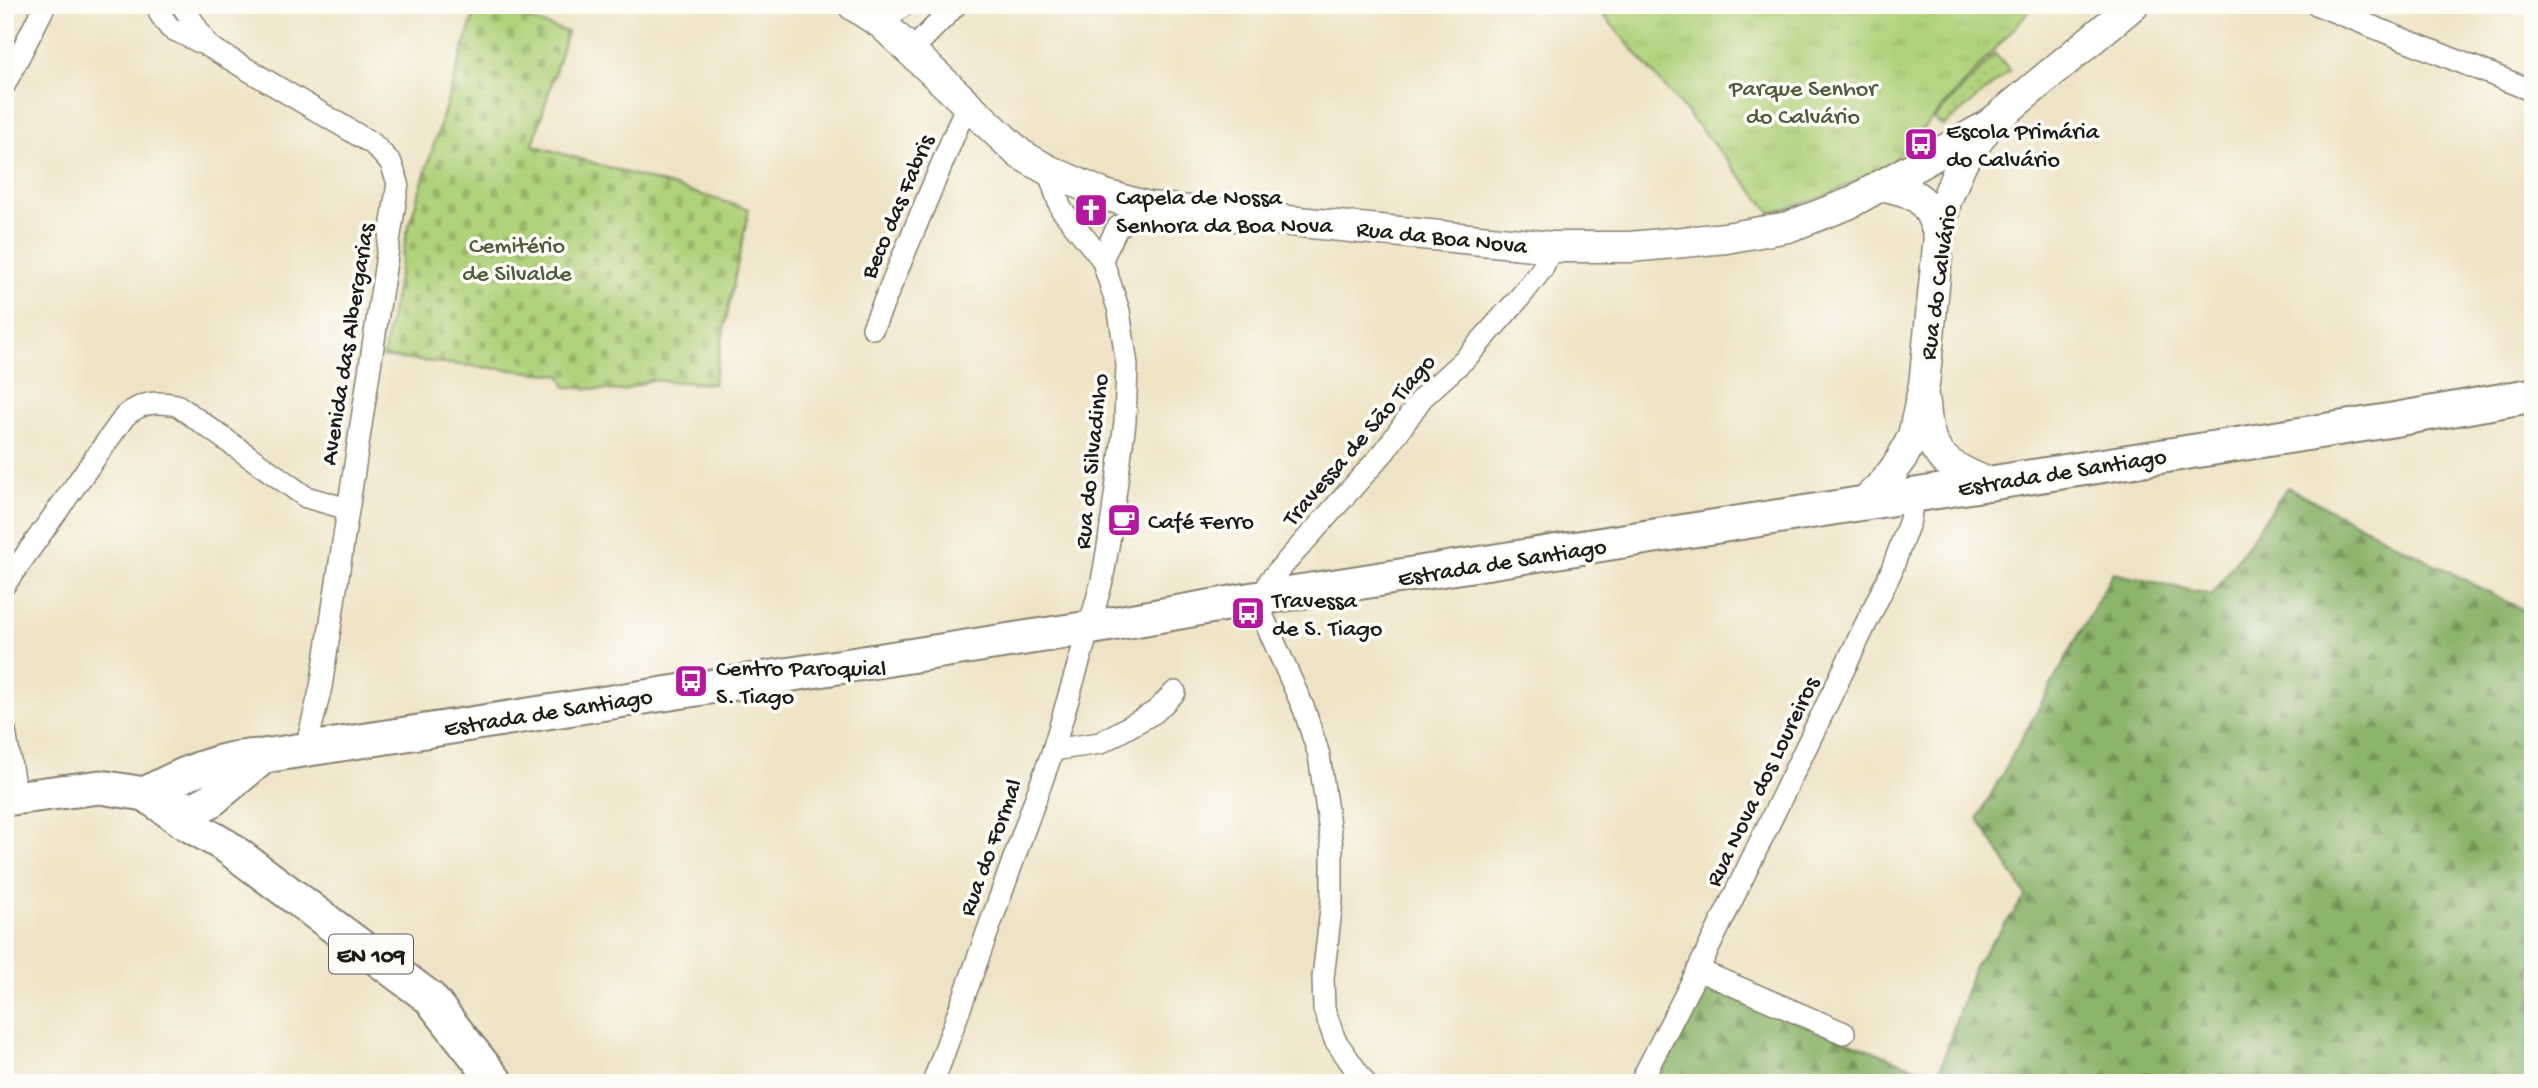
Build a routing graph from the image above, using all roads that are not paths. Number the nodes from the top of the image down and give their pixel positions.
1 (45, 5) edge
2 (182, 5) edge
3 (852, 5) edge
4 (956, 5) edge
5 (2133, 5) edge
6 (2318, 5) edge
7 (155, 10) edge
8 (893, 15) edge
9 (208, 46) junction
10 (912, 50) junction
11 (5, 84) edge
12 (2533, 92) edge
13 (967, 104) junction
14 (1989, 125) junction
15 (1048, 170) junction
16 (1880, 185) junction
17 (1148, 207) junction
18 (1939, 236) junction
19 (1552, 247) junction
20 (1102, 259) junction
21 (873, 328) dead end
22 (2533, 396) edge
23 (1923, 443) junction
24 (1988, 483) junction
25 (1913, 495) junction
26 (1863, 503) junction
27 (348, 509) junction
28 (5, 584) edge
29 (1263, 599) junction
30 (1089, 628) junction
31 (1175, 692) dead end
32 (5, 731) edge
33 (306, 748) junction
34 (1053, 750) junction
35 (11, 798) edge
36 (189, 814) junction
37 (1698, 970) junction
38 (1843, 1032) dead end
39 (497, 1083) edge
40 (933, 1083) edge
41 (1365, 1083) edge
42 (1640, 1083) edge

1 - 11 street
2 - 7 street
2 - 9 street, Avenida das Albergarias
3 - 8 main road, Rua da Boa Nova
4 - 10 street
5 - 14 main road, Rua do Calvário
6 - 12 street
7 - 9 street, Avenida das Albergarias
8 - 10 main road, Rua da Boa Nova
9 - 27 street, Avenida das Albergarias
10 - 13 main road, Rua da Boa Nova
13 - 15 main road, Rua da Boa Nova
13 - 21 street, Beco das Fabris
14 - 16 main road, Rua da Boa Nova
14 - 18 main road, Rua do Calvário
15 - 17 main road, Rua da Boa Nova
15 - 20 street, Rua do Silvadinho
16 - 18 main road
16 - 19 main road, Rua da Boa Nova
17 - 19 main road, Rua da Boa Nova
17 - 20 street
18 - 23 main road, Rua do Calvário
19 - 29 street, Travessa de São Tiago
20 - 30 street, Rua do Silvadinho
22 - 24 main road, Estrada de Santiago
23 - 24 main road
23 - 25 main road, Rua do Calvário
23 - 26 main road
24 - 25 main road, Estrada de Santiago
25 - 26 main road, Estrada de Santiago
25 - 37 street, Rua Nova dos Loureiros
26 - 29 main road, Estrada de Santiago
27 - 28 street
27 - 33 street, Avenida das Albergarias
29 - 30 main road, Estrada de Santiago
29 - 41 street
30 - 33 main road, Estrada de Santiago
30 - 34 street, Rua do Formal
31 - 34 street
32 - 35 street
33 - 36 main road, Estrada de Santiago
34 - 40 street, Rua do Formal
35 - 36 main road
36 - 39 main road, EN 109
37 - 38 street
37 - 42 street, Rua Nova dos Loureiros

